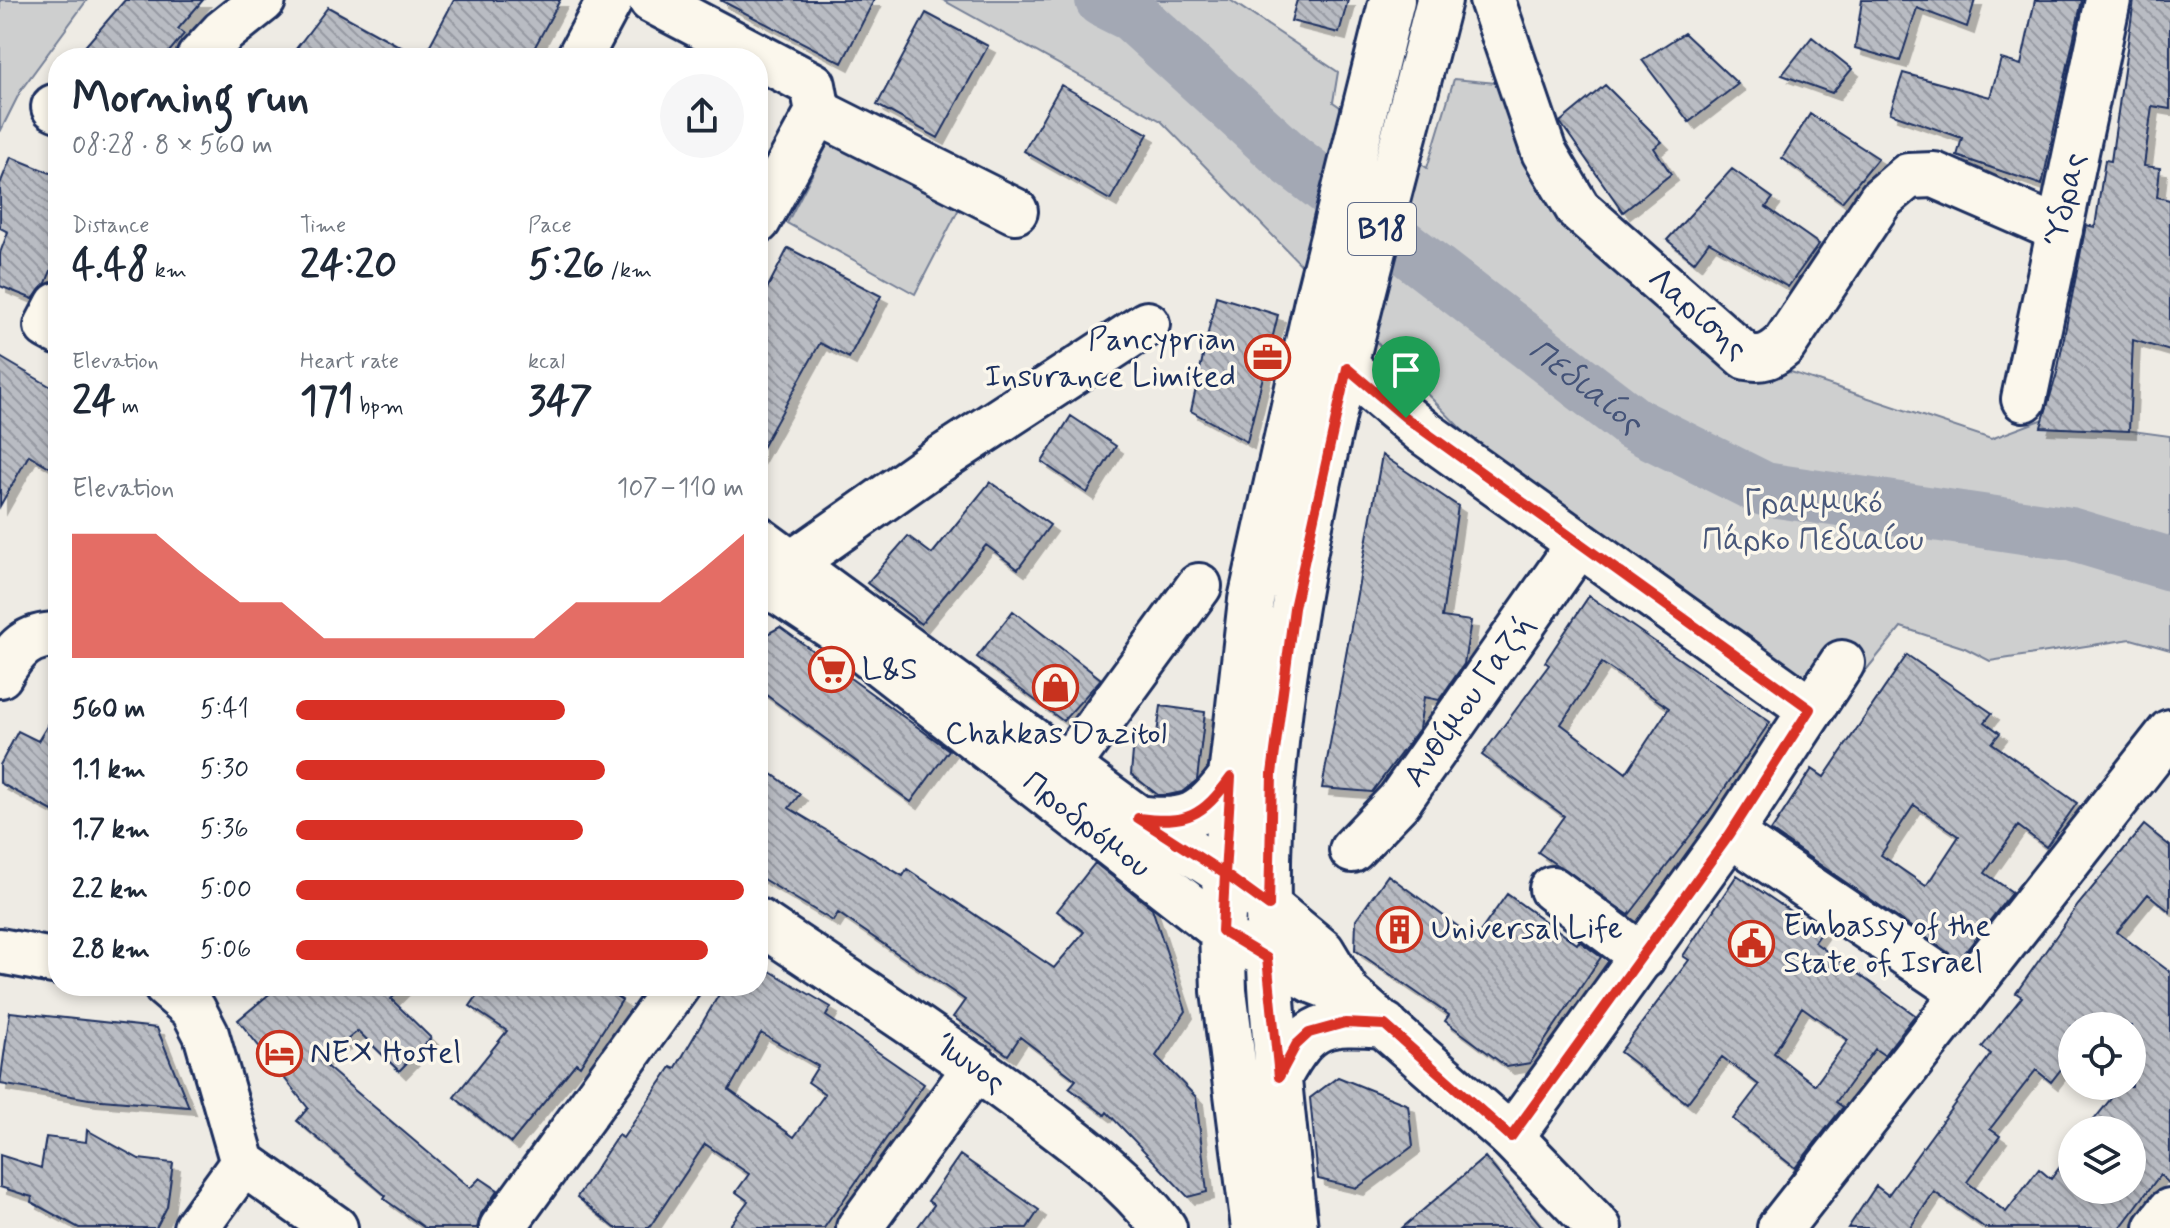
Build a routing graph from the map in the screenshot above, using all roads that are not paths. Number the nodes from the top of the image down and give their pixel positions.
1 (263, 0) edge
2 (610, 0) edge
3 (651, 0) edge
4 (1392, 0) edge
5 (1439, 0) edge
6 (1492, 0) edge
7 (2108, 0) edge
8 (208, 48) edge
9 (584, 48) edge
10 (742, 48) edge
11 (768, 61) edge
12 (818, 112) junction
13 (768, 203) edge
14 (1015, 211) dead end
15 (2060, 230) junction
16 (1147, 324) dead end
17 (1347, 368) junction
18 (2024, 399) dead end
19 (1579, 544) junction
20 (768, 559) edge
21 (768, 561) edge
22 (768, 564) edge
23 (1199, 586) dead end
24 (48, 636) edge
25 (1842, 663) dead end
26 (0, 675) edge
27 (1810, 709) junction
28 (2170, 732) edge
29 (1067, 767) junction
30 (1231, 777) junction
31 (2156, 778) edge
32 (1138, 818) junction
33 (1730, 834) junction
34 (1352, 850) dead end
35 (1225, 874) junction
36 (1552, 889) dead end
37 (1269, 906) junction
38 (768, 928) edge
39 (1222, 931) junction
40 (0, 951) edge
41 (1643, 957) junction
42 (1267, 958) junction
43 (48, 960) edge
44 (1964, 993) junction
45 (1348, 994) junction
46 (178, 996) edge
47 (670, 996) edge
48 (1385, 1025) junction
49 (976, 1067) junction
50 (1279, 1077) junction
51 (1511, 1137) junction
52 (243, 1163) junction
53 (2170, 1211) edge
54 (196, 1228) edge
55 (335, 1228) edge
56 (502, 1228) edge
57 (859, 1228) edge
58 (1164, 1228) edge
59 (1254, 1228) edge
60 (1295, 1228) edge
61 (1599, 1228) edge
62 (1780, 1228) edge
63 (2157, 1228) edge

1 - 8 street
2 - 9 street
3 - 10 street
4 - 30 street, B18
5 - 17 street, B18
6 - 15 street, Λαρίσης
7 - 15 street, Ύδρας
11 - 12 street
12 - 13 street
12 - 14 street
15 - 18 street, Ύδρας
16 - 20 street
17 - 19 street
17 - 37 street, B18
19 - 27 street
19 - 34 street, Ανθίμου Γαζή
21 - 29 street, Προδρόμου
22 - 39 street, Προδρόμου
23 - 29 street
24 - 26 street
25 - 27 street
27 - 33 street
28 - 31 street
29 - 32 street, Προδρόμου
30 - 32 street
30 - 35 street, B18
31 - 44 street
32 - 35 street, Προδρόμου
33 - 41 street
33 - 44 street
35 - 37 street, Προδρόμου
35 - 39 street, B18
36 - 41 street
37 - 42 street, B18
37 - 45 street, Προδρόμου
38 - 49 street, Ίωνος
39 - 42 street, Προδρόμου
39 - 59 street, B18
40 - 43 street
41 - 51 street
42 - 45 street, Προδρόμου
42 - 50 street, B18
44 - 62 street
45 - 48 street, Προδρόμου
46 - 52 street
47 - 56 street
48 - 50 street
48 - 51 street, Προδρόμου
49 - 57 street
49 - 58 street, Ίωνος
50 - 60 street, B18
51 - 61 street, Προδρόμου
52 - 54 street
52 - 55 street
53 - 63 street

